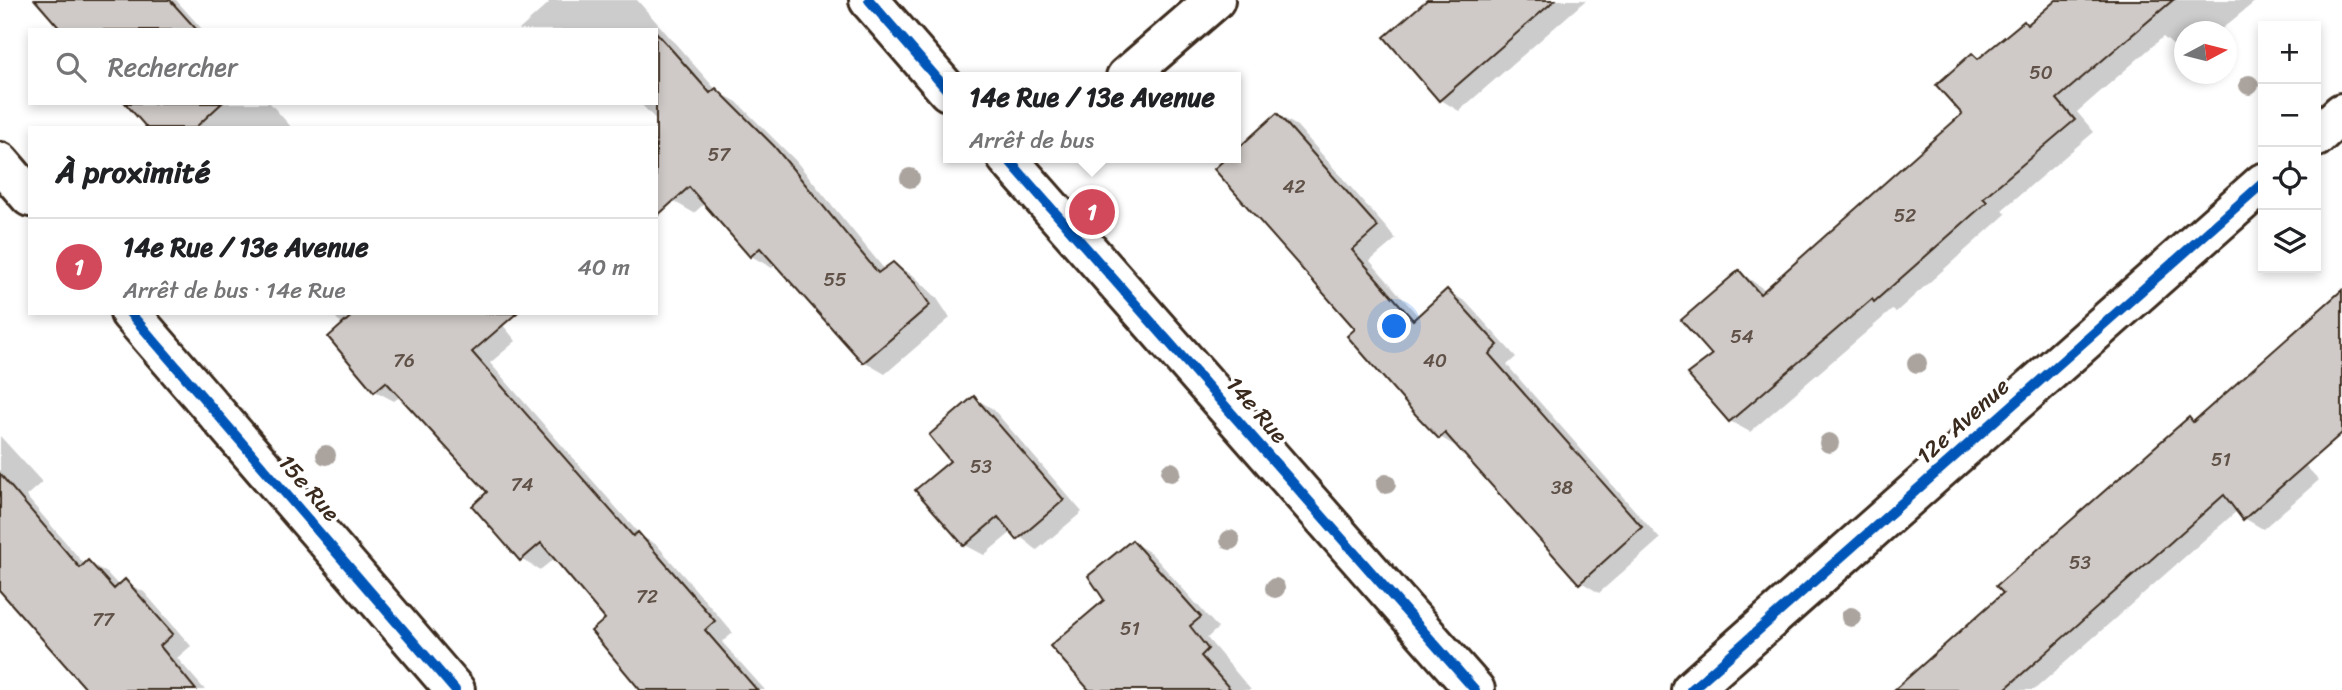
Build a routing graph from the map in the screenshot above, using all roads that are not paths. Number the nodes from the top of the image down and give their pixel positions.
1 (869, 0) edge
2 (1215, 0) edge
3 (1132, 72) edge
4 (943, 85) edge
5 (2342, 114) edge
6 (2321, 133) edge
7 (0, 162) edge
8 (1021, 163) edge
9 (2258, 187) edge
10 (28, 195) edge
11 (132, 315) edge
12 (455, 690) edge
13 (1475, 690) edge
14 (1691, 690) edge

1 - 4 street
2 - 3 street
5 - 6 street
7 - 10 street
8 - 13 street, 14e Rue
9 - 14 street, 12e Avenue
11 - 12 street, 15e Rue

